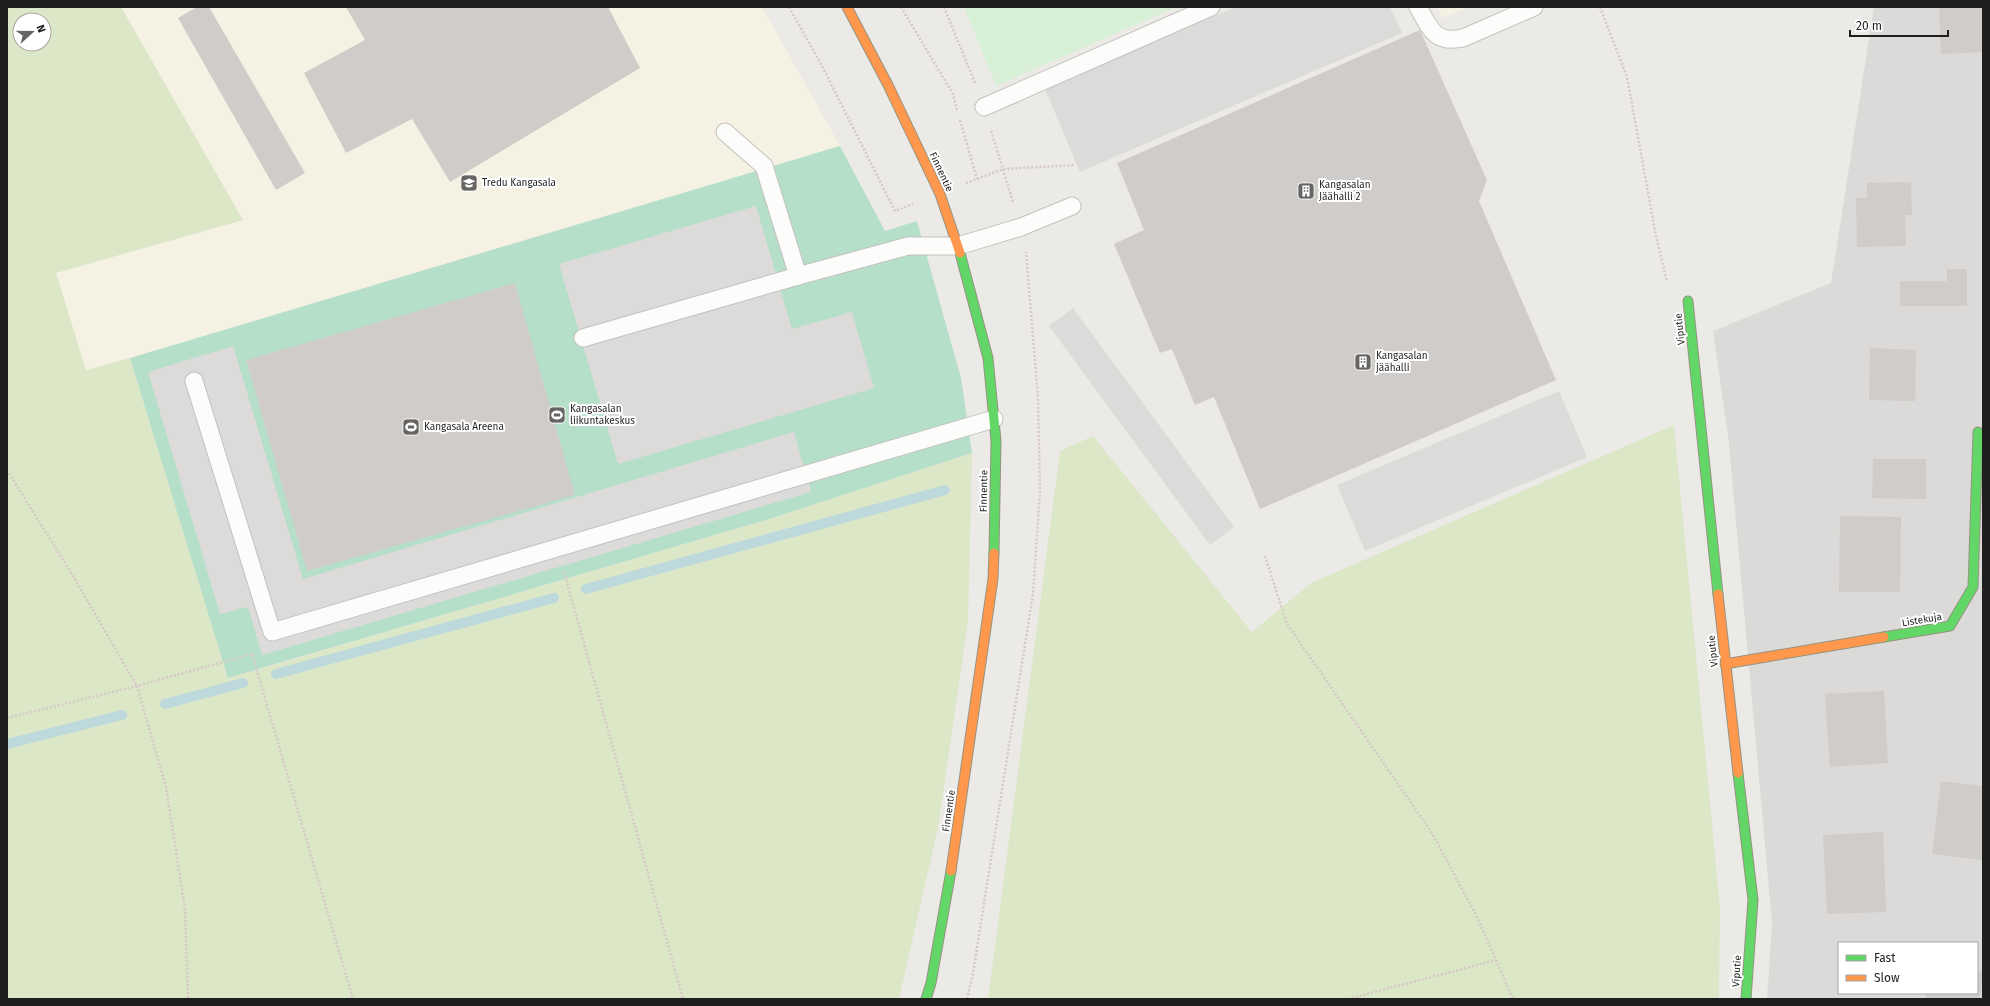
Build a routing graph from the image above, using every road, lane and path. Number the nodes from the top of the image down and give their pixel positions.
1 (847, 7) edge
2 (901, 7) edge
3 (1211, 7) edge
4 (1418, 7) edge
5 (1534, 7) edge
6 (1600, 7) edge
7 (984, 107) dead end
8 (725, 132) dead end
9 (1076, 165) dead end
10 (1003, 169) dead end
11 (977, 179) dead end
12 (1072, 206) dead end
13 (958, 246) junction
14 (798, 276) junction
15 (1668, 288) dead end
16 (1688, 301) dead end
17 (583, 338) dead end
18 (194, 381) dead end
19 (994, 419) junction
20 (1978, 432) dead end
21 (7, 470) edge
22 (557, 548) junction
23 (1265, 556) dead end
24 (1725, 664) junction
25 (137, 686) junction
26 (7, 718) edge
27 (1496, 960) junction
28 (188, 999) edge
29 (353, 999) edge
30 (682, 999) edge
31 (926, 999) edge
32 (1348, 999) edge
33 (1513, 999) edge
34 (1746, 999) edge

1 - 13 street, Finnentie
2 - 11 path
3 - 7 lane
4 - 5 lane
6 - 15 path
8 - 14 lane
9 - 10 path
12 - 13 lane
13 - 14 lane
13 - 19 street, Finnentie
14 - 17 lane
16 - 24 street, Viputie
18 - 22 lane
19 - 22 lane
19 - 31 street, Finnentie
20 - 24 street, Listekuja
21 - 25 path
22 - 30 path
23 - 27 path
24 - 34 street, Viputie
25 - 26 path
25 - 28 path
25 - 29 path
27 - 32 path
27 - 33 path

